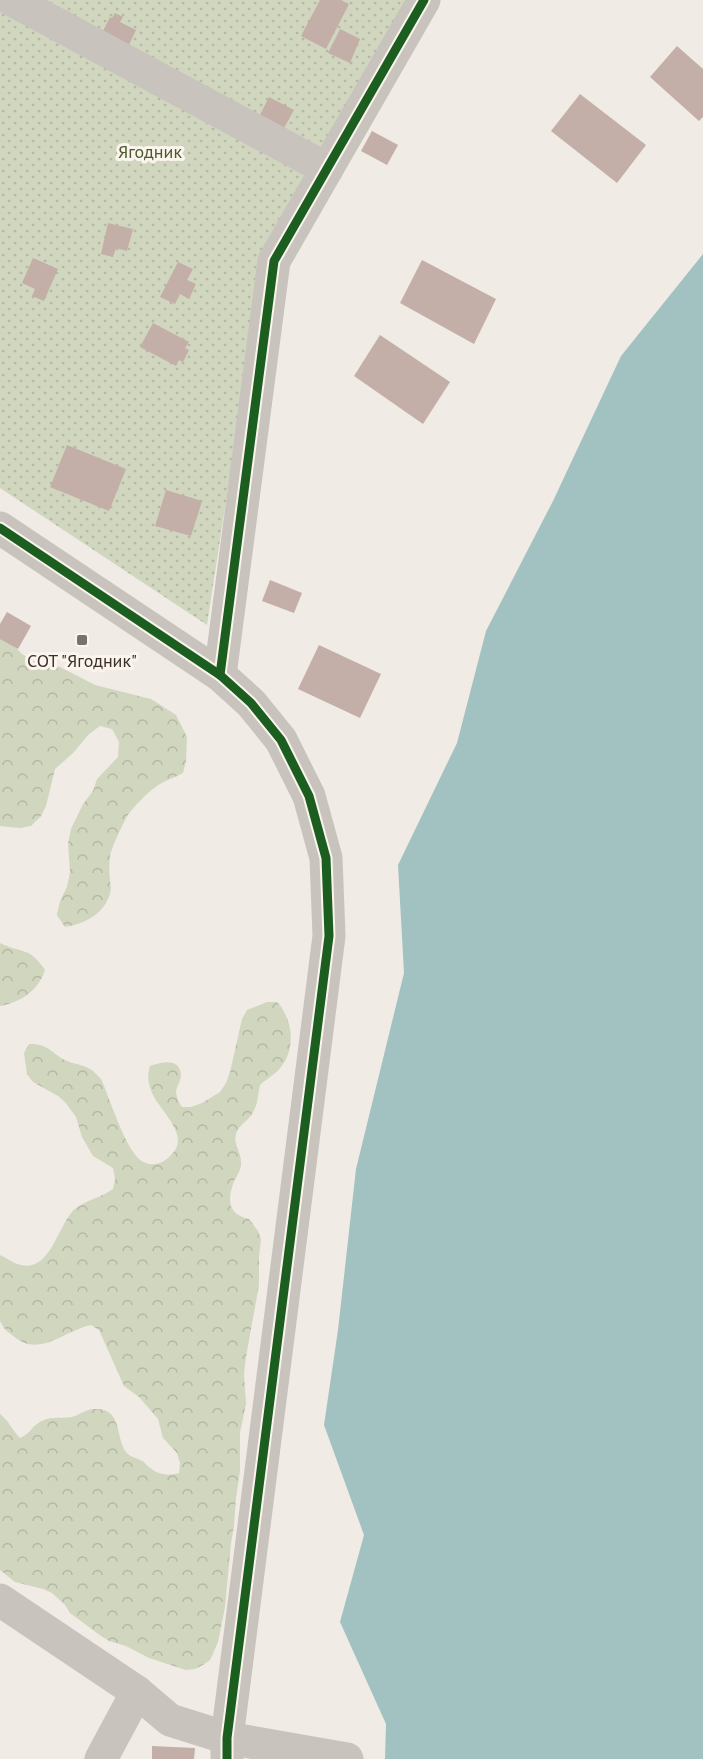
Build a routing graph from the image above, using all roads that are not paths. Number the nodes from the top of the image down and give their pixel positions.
1 (12, 0) edge
2 (414, 3) edge
3 (327, 170) junction
4 (0, 528) edge
5 (220, 675) junction
6 (0, 1600) edge
7 (137, 1692) junction
8 (227, 1748) edge
9 (101, 1759) edge
10 (347, 1759) edge

1 - 3 street
2 - 3 street
3 - 5 street
4 - 5 street
5 - 8 street
6 - 7 street
7 - 8 street
7 - 9 street
8 - 10 street

